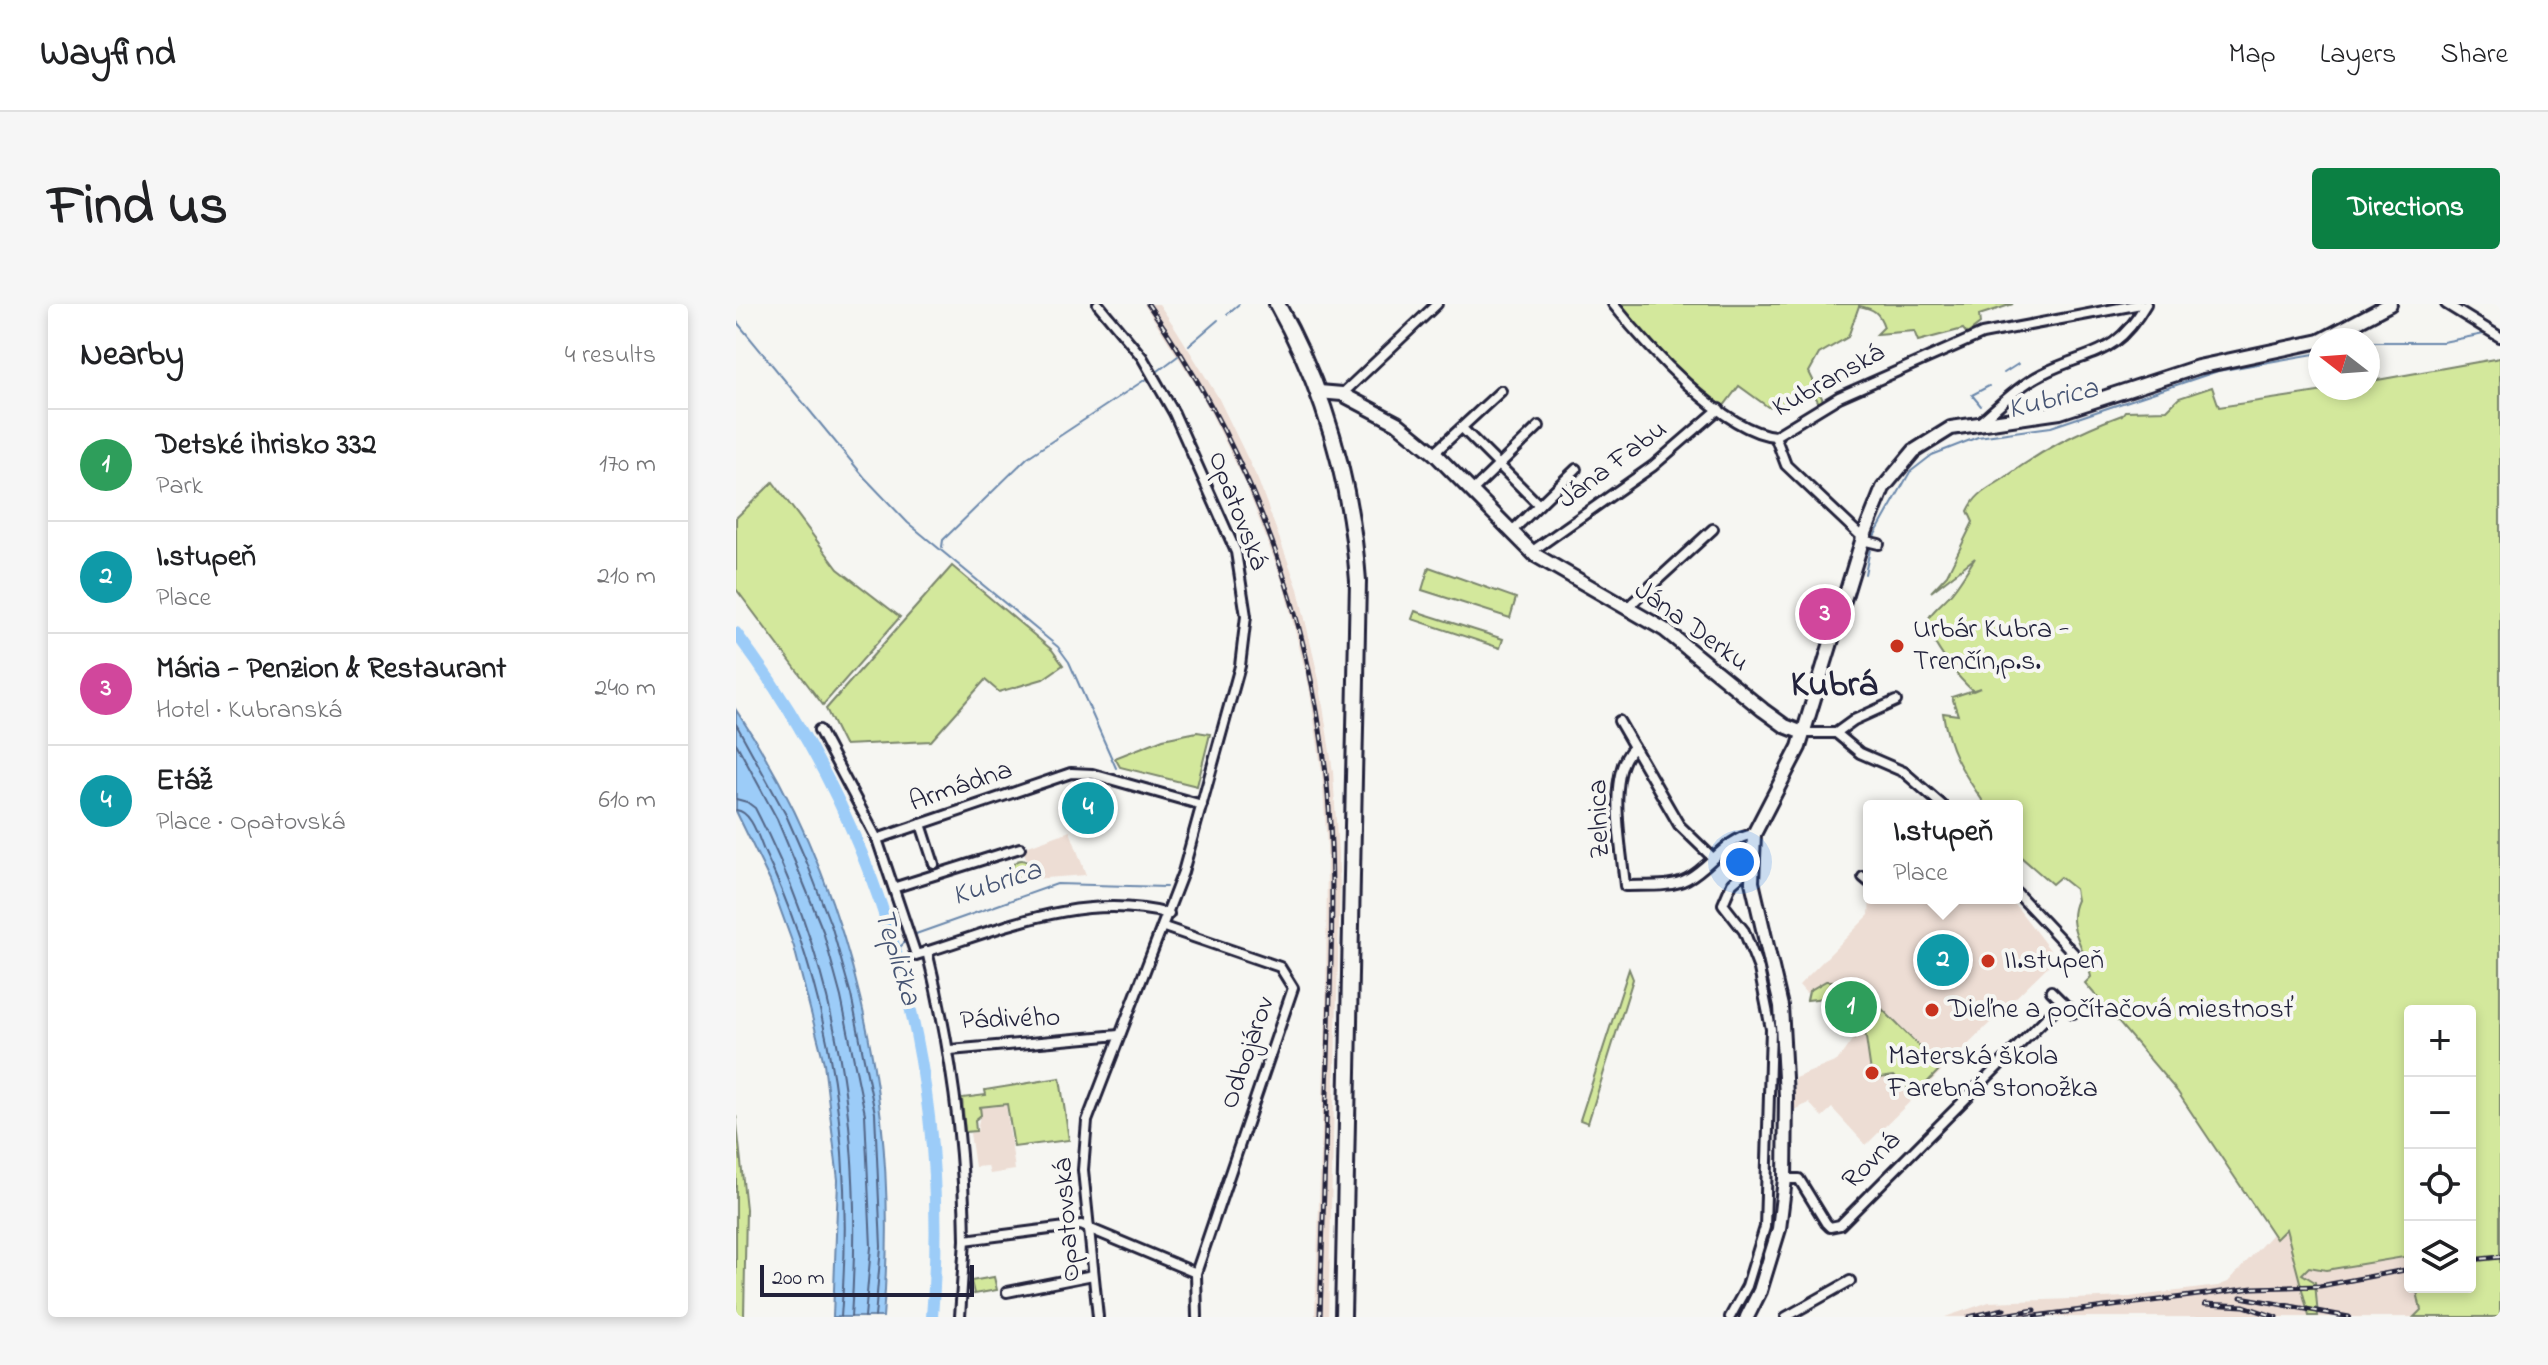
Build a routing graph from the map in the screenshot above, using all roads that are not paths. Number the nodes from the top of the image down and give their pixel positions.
1 (1098, 304) edge
2 (1277, 304) edge
3 (1437, 304) edge
4 (1613, 304) edge
5 (2143, 304) edge
6 (2390, 304) edge
7 (2446, 304) edge
8 (2344, 328) edge
9 (2500, 337) edge
10 (2308, 343) edge
11 (1501, 391) dead end
12 (1319, 392) junction
13 (1342, 394) junction
14 (1719, 409) junction
15 (1979, 423) junction
16 (1539, 426) dead end
17 (1462, 428) junction
18 (1775, 436) junction
19 (1434, 453) junction
20 (1500, 466) junction
21 (1576, 469) dead end
22 (1472, 491) junction
23 (1539, 505) junction
24 (1713, 529) dead end
25 (1511, 532) junction
26 (1869, 542) junction
27 (1531, 552) junction
28 (1628, 607) junction
29 (1896, 701) dead end
30 (1619, 721) dead end
31 (819, 730) dead end
32 (1803, 733) junction
33 (1836, 733) junction
34 (1634, 747) junction
35 (1936, 800) edge
36 (1202, 805) junction
37 (921, 824) junction
38 (1754, 834) junction
39 (877, 839) junction
40 (1020, 848) dead end
41 (1712, 857) junction
42 (934, 864) dead end
43 (1752, 866) junction
44 (896, 887) junction
45 (2023, 899) edge
46 (1169, 914) junction
47 (1760, 925) junction
48 (1164, 927) junction
49 (1744, 931) junction
50 (927, 951) junction
51 (2081, 961) dead end
52 (1765, 967) junction
53 (2051, 991) dead end
54 (2062, 1002) junction
55 (2073, 1013) dead end
56 (1777, 1028) junction
57 (1119, 1035) junction
58 (950, 1050) junction
59 (1786, 1096) junction
60 (1770, 1097) junction
61 (1769, 1161) junction
62 (1784, 1161) junction
63 (1785, 1179) junction
64 (1765, 1227) junction
65 (1779, 1229) junction
66 (1089, 1230) junction
67 (965, 1240) junction
68 (1196, 1273) junction
69 (1093, 1275) junction
70 (1850, 1281) dead end
71 (1754, 1288) junction
72 (1007, 1292) dead end
73 (960, 1317) edge
74 (1098, 1317) edge
75 (1197, 1317) edge
76 (1343, 1317) edge
77 (1730, 1317) edge
78 (1747, 1317) edge
79 (1786, 1317) edge

1 - 36 street, Opatovská
2 - 12 main road
3 - 13 street
4 - 14 street
5 - 15 street
5 - 18 street, Kubranská
6 - 8 street
7 - 9 street
10 - 15 street
11 - 17 street
12 - 13 street, Jána Derku
12 - 76 main road
13 - 19 street, Jána Derku
14 - 18 street
14 - 27 street, Jána Fabu
15 - 26 street
16 - 20 street
17 - 19 street
17 - 20 street
18 - 26 street, Kubranská
19 - 22 street, Jána Derku
20 - 22 street
20 - 23 street
21 - 23 street
22 - 25 street, Jána Derku
23 - 25 street
24 - 28 street
25 - 27 street, Jána Derku
26 - 32 street
27 - 28 street, Jána Derku
28 - 32 street, Jána Derku
29 - 33 street
30 - 34 street
31 - 39 street
32 - 33 street
32 - 38 street
33 - 35 street
34 - 41 street, Zelnica
34 - 41 street, Zelnica
36 - 37 street, Armádna
36 - 46 street, Opatovská
37 - 39 street, Armádna
37 - 42 street
38 - 41 street, Zelnica
38 - 43 street
39 - 44 street
40 - 44 street
43 - 47 street
43 - 49 street
44 - 50 street
45 - 51 street
46 - 48 street, Opatovská
46 - 50 street
47 - 49 street
47 - 52 street
48 - 57 street, Opatovská
48 - 68 street, Odbojárov
49 - 52 street
50 - 58 street, Pádivého
52 - 56 street
53 - 54 street
54 - 55 street
54 - 63 street, Rovná
56 - 59 street
56 - 60 street
57 - 58 street, Pádivého
57 - 66 street, Opatovská
58 - 67 street
59 - 60 street
59 - 62 street
60 - 61 street
61 - 62 street
61 - 64 street
62 - 63 street
63 - 65 street
64 - 65 street
64 - 71 street
65 - 71 street
66 - 67 street
66 - 68 street
66 - 69 street, Opatovská
67 - 73 street
68 - 75 street
69 - 72 street
69 - 74 street, Opatovská
70 - 79 street
71 - 77 street
71 - 78 street

